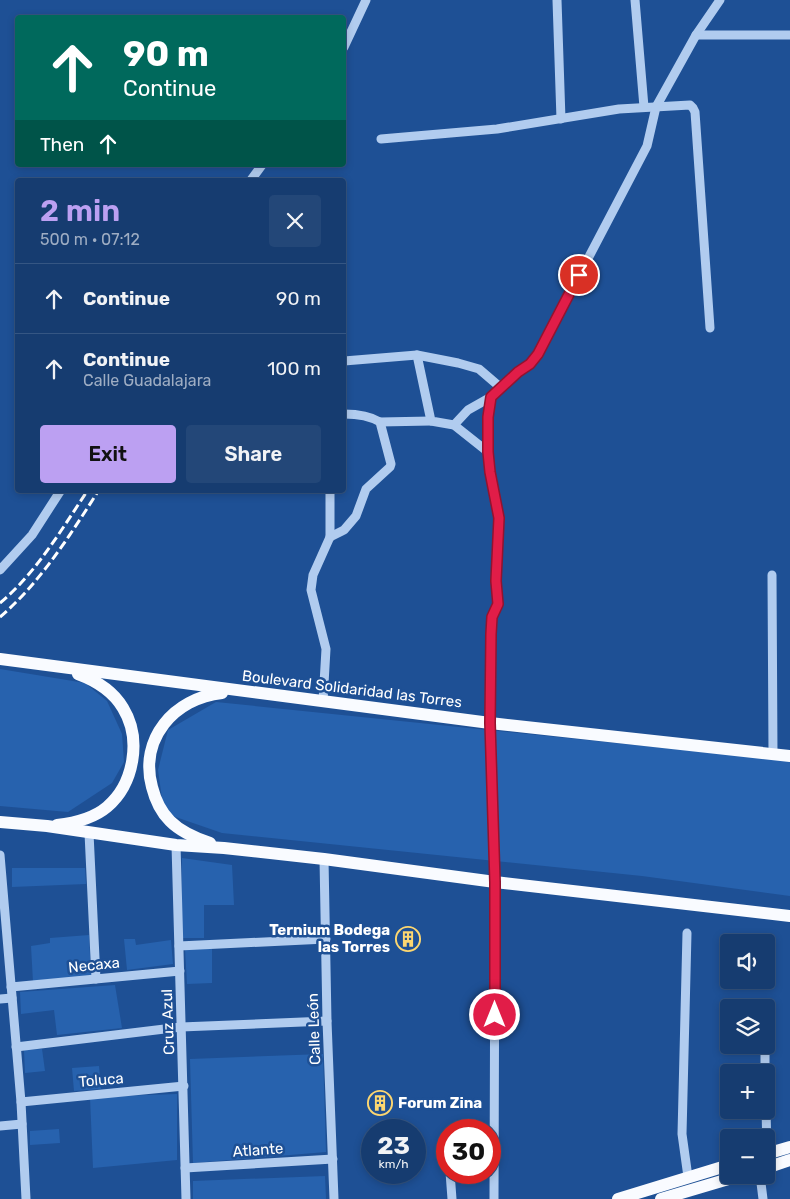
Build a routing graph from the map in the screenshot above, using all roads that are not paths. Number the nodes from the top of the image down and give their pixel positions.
1 (366, 0) edge
2 (557, 0) edge
3 (635, 0) edge
4 (720, 0) edge
5 (696, 35) junction
6 (790, 35) edge
7 (346, 44) edge
8 (644, 107) junction
9 (656, 107) junction
10 (561, 119) junction
11 (381, 139) dead end
12 (261, 167) edge
13 (252, 178) edge
14 (710, 328) dead end
15 (417, 355) junction
16 (346, 361) edge
17 (500, 387) junction
18 (491, 397) junction
19 (346, 414) edge
20 (431, 421) junction
21 (380, 422) junction
22 (454, 425) junction
23 (488, 452) junction
24 (59, 493) edge
25 (330, 493) edge
26 (330, 537) junction
27 (0, 570) edge
28 (772, 576) dead end
29 (0, 659) edge
30 (49, 666) junction
31 (239, 691) junction
32 (323, 701) junction
33 (490, 723) junction
34 (773, 754) junction
35 (790, 756) edge
36 (0, 822) edge
37 (47, 826) junction
38 (89, 833) junction
39 (176, 845) junction
40 (224, 848) junction
41 (0, 855) edge
42 (324, 859) junction
43 (495, 882) junction
44 (790, 916) edge
45 (687, 933) dead end
46 (326, 939) junction
47 (179, 946) junction
48 (180, 970) junction
49 (96, 979) junction
50 (11, 987) junction
51 (12, 998) junction
52 (0, 999) edge
53 (327, 1022) junction
54 (181, 1027) junction
55 (16, 1047) junction
56 (184, 1086) junction
57 (21, 1102) junction
58 (22, 1124) junction
59 (0, 1126) edge
60 (790, 1146) edge
61 (775, 1151) edge
62 (333, 1159) junction
63 (790, 1160) edge
64 (775, 1165) edge
65 (185, 1168) junction
66 (720, 1168) edge
67 (688, 1177) junction
68 (720, 1183) edge
69 (451, 1184) edge
70 (761, 1184) edge
71 (686, 1195) edge
72 (26, 1199) edge
73 (186, 1199) edge
74 (334, 1199) edge
75 (452, 1199) edge
76 (494, 1199) edge
77 (618, 1199) edge
78 (661, 1199) edge
79 (763, 1199) edge

1 - 7 street
2 - 10 street
3 - 8 street
4 - 5 street
5 - 6 street
5 - 9 street
8 - 9 street
8 - 10 street
9 - 14 street
9 - 17 street
10 - 11 street
12 - 13 street
15 - 16 street
15 - 17 street
15 - 20 street
17 - 18 street
18 - 22 street
18 - 23 street
19 - 21 street
20 - 21 street
20 - 22 street
21 - 26 street
22 - 23 street
23 - 33 street
24 - 27 street
25 - 26 street
26 - 32 street
28 - 34 street
29 - 30 main road, Boulevard Solidaridad las Torres
30 - 31 main road, Boulevard Solidaridad las Torres
30 - 37 main road
31 - 32 main road, Boulevard Solidaridad las Torres
31 - 40 main road
32 - 33 main road, Boulevard Solidaridad las Torres
33 - 34 main road, Boulevard Solidaridad las Torres
33 - 43 street
34 - 35 main road, Boulevard Solidaridad las Torres
36 - 37 main road
37 - 38 main road
38 - 39 main road
38 - 49 street
39 - 40 main road
39 - 47 street, Cruz Azul
40 - 42 main road
41 - 50 street
42 - 43 main road
42 - 46 street, Calle León
43 - 44 main road
43 - 76 street
45 - 67 street
46 - 47 street
46 - 53 street, Calle León
47 - 48 street, Cruz Azul
48 - 49 street, Necaxa
48 - 54 street, Cruz Azul
49 - 50 street, Necaxa
50 - 51 street
51 - 52 street
51 - 55 street
53 - 54 street
53 - 62 street, Calle León
54 - 55 street
54 - 56 street, Cruz Azul
55 - 57 street
56 - 57 street, Toluca
56 - 65 street, Cruz Azul
57 - 58 street
58 - 59 street
58 - 72 street
60 - 61 main road
62 - 65 street, Atlante
62 - 74 street, Calle León
63 - 64 main road
65 - 73 street, Cruz Azul
66 - 67 main road
67 - 77 main road
68 - 71 main road
69 - 75 street
70 - 79 street
71 - 78 main road

